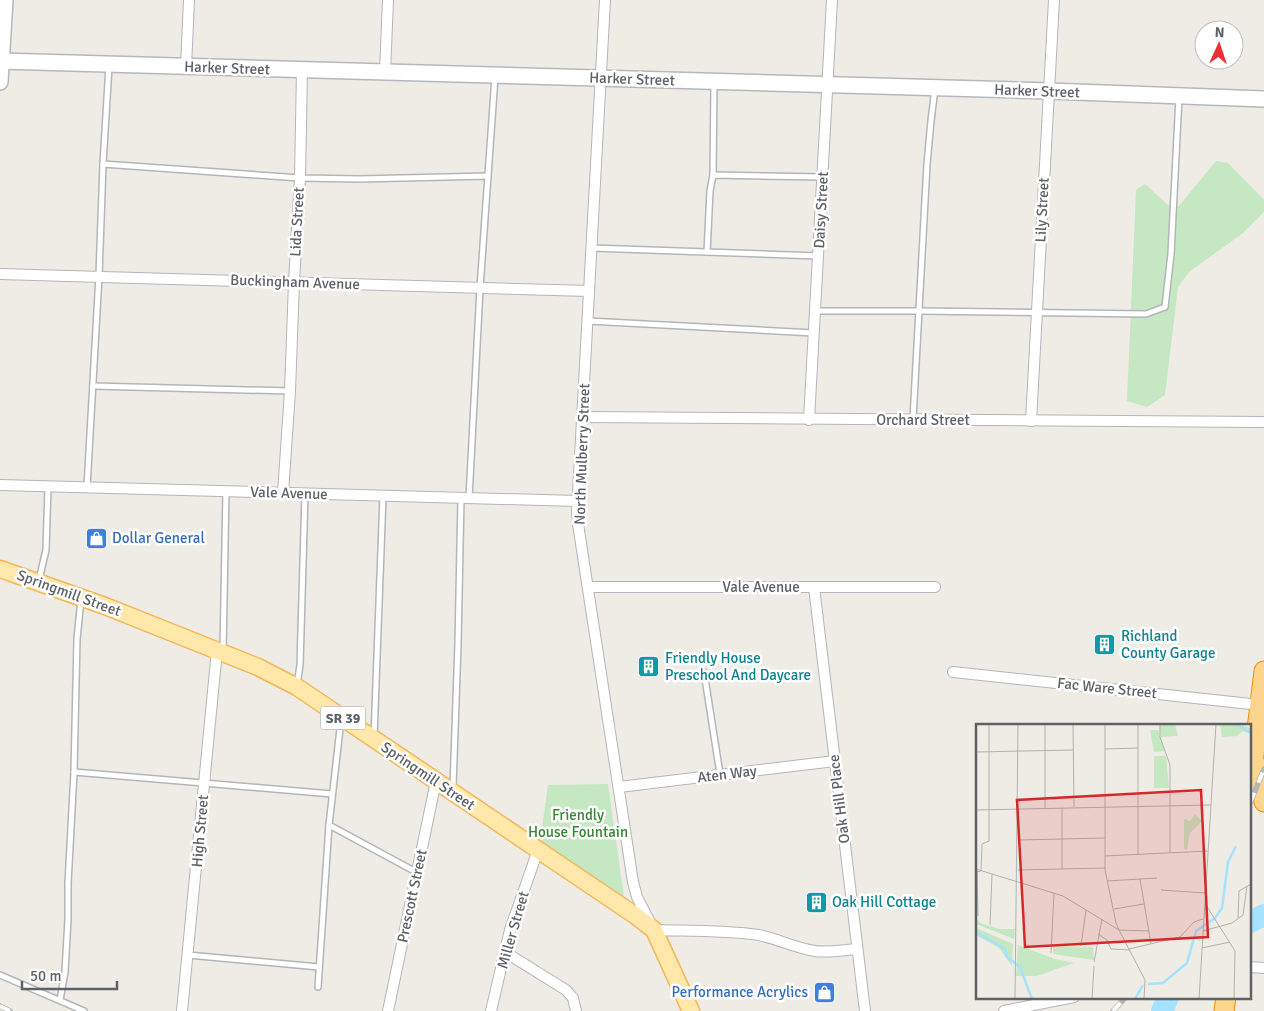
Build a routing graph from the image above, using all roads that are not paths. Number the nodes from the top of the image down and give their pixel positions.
1 (5, 0) edge
2 (189, 0) edge
3 (388, 0) edge
4 (605, 0) edge
5 (832, 0) edge
6 (1054, 0) edge
7 (0, 61) edge
8 (109, 64) junction
9 (186, 67) junction
10 (302, 70) junction
11 (385, 72) junction
12 (495, 75) junction
13 (601, 78) junction
14 (0, 82) edge
15 (714, 82) junction
16 (828, 85) junction
17 (936, 88) junction
18 (1049, 91) junction
19 (1179, 96) junction
20 (1264, 99) edge
21 (103, 164) junction
22 (713, 175) junction
23 (488, 176) junction
24 (823, 177) junction
25 (300, 178) junction
26 (592, 248) junction
27 (708, 252) junction
28 (818, 256) junction
29 (0, 274) edge
30 (99, 276) junction
31 (294, 282) junction
32 (480, 288) junction
33 (590, 291) junction
34 (816, 311) junction
35 (919, 311) junction
36 (1037, 312) junction
37 (588, 321) junction
38 (814, 333) junction
39 (93, 386) junction
40 (290, 391) junction
41 (582, 417) junction
42 (808, 420) junction
43 (912, 420) junction
44 (1031, 421) junction
45 (1264, 422) edge
46 (0, 485) edge
47 (48, 487) junction
48 (87, 488) junction
49 (226, 492) junction
50 (283, 493) junction
51 (305, 494) junction
52 (383, 496) junction
53 (465, 498) junction
54 (577, 501) junction
55 (0, 568) edge
56 (39, 582) junction
57 (588, 587) junction
58 (814, 587) junction
59 (935, 587) dead end
60 (81, 596) junction
61 (220, 652) junction
62 (1264, 670) edge
63 (704, 672) dead end
64 (953, 672) dead end
65 (297, 687) junction
66 (1260, 705) junction
67 (342, 717) junction
68 (1257, 732) junction
69 (374, 740) junction
70 (835, 761) junction
71 (74, 772) junction
72 (1252, 772) edge
73 (720, 774) junction
74 (436, 781) junction
75 (204, 782) junction
76 (618, 787) junction
77 (452, 792) junction
78 (332, 794) junction
79 (1264, 802) edge
80 (329, 825) junction
81 (538, 850) junction
82 (417, 873) junction
83 (654, 930) junction
84 (857, 949) junction
85 (505, 952) junction
86 (188, 955) junction
87 (319, 967) junction
88 (0, 975) edge
89 (318, 987) dead end
90 (1069, 998) edge
91 (1226, 998) edge
92 (60, 1000) junction
93 (84, 1011) edge
94 (182, 1011) edge
95 (388, 1011) edge
96 (491, 1011) edge
97 (576, 1011) edge
98 (691, 1011) edge
99 (865, 1011) edge
100 (1004, 1011) edge
101 (1224, 1011) edge

1 - 7 street
2 - 9 street
3 - 11 street
4 - 13 street, North Mulberry Street
5 - 16 street, Daisy Street
6 - 18 street, Lily Street
7 - 8 street, Harker Street
7 - 14 street
8 - 9 street, Harker Street
8 - 21 lane
9 - 10 street, Harker Street
10 - 11 street, Harker Street
10 - 25 street, Lida Street
11 - 12 street, Harker Street
12 - 13 street, Harker Street
12 - 23 lane
13 - 15 street, Harker Street
13 - 26 street, North Mulberry Street
15 - 16 street, Harker Street
15 - 22 lane
16 - 17 street, Harker Street
16 - 24 street, Daisy Street
17 - 18 street, Harker Street
17 - 35 lane
18 - 19 street, Harker Street
18 - 36 street, Lily Street
19 - 20 street, Harker Street
19 - 36 lane
21 - 25 lane
21 - 30 lane
22 - 24 lane
22 - 27 lane
23 - 25 lane
23 - 32 lane
24 - 28 street, Daisy Street
25 - 31 street, Lida Street
26 - 27 lane
26 - 33 street, North Mulberry Street
27 - 28 lane
28 - 34 street, Daisy Street
29 - 30 street, Buckingham Avenue
30 - 31 street, Buckingham Avenue
30 - 39 lane
31 - 32 street, Buckingham Avenue
31 - 40 street, Lida Street
32 - 33 street, Buckingham Avenue
32 - 53 lane
33 - 37 street, North Mulberry Street
34 - 35 lane
34 - 38 street, Daisy Street
35 - 36 lane
35 - 43 lane
36 - 44 street, Lily Street
37 - 38 lane
37 - 41 street, North Mulberry Street
38 - 42 street, Daisy Street
39 - 40 lane
39 - 48 lane
40 - 50 street, Lida Street
41 - 42 street, Orchard Street
41 - 54 street, North Mulberry Street
42 - 43 street, Orchard Street
43 - 44 street, Orchard Street
44 - 45 street, Orchard Street
46 - 47 street, Vale Avenue
47 - 48 street, Vale Avenue
47 - 56 lane
48 - 49 street, Vale Avenue
49 - 50 street, Vale Avenue
49 - 61 lane
50 - 51 street, Vale Avenue
51 - 52 street, Vale Avenue
51 - 65 lane
52 - 53 street, Vale Avenue
52 - 69 lane
53 - 54 street, Vale Avenue
53 - 77 lane
54 - 57 street, North Mulberry Street
55 - 56 main road, Springmill Street / SR 39
56 - 60 main road, Springmill Street / SR 39
57 - 58 street, Vale Avenue
57 - 76 street, North Mulberry Street
58 - 59 street, Vale Avenue
58 - 70 street, Oak Hill Place
60 - 61 main road, Springmill Street / SR 39
60 - 71 lane
61 - 65 main road, Springmill Street / SR 39
61 - 75 street, High Street
62 - 66 highway
63 - 73 lane
64 - 66 street, Fac Ware Street
65 - 67 main road, Springmill Street / SR 39
66 - 68 highway
67 - 69 main road, Springmill Street / SR 39
67 - 78 lane
68 - 72 highway
68 - 79 highway
69 - 74 main road, Springmill Street / SR 39
70 - 73 street, Aten Way
70 - 84 street, Oak Hill Place
71 - 75 lane
71 - 92 lane
73 - 76 street, Aten Way
74 - 77 main road, Springmill Street / SR 39
74 - 82 street, Prescott Street
75 - 78 lane
75 - 86 street, High Street
76 - 83 street, North Mulberry Street
77 - 81 main road, Springmill Street / SR 39
78 - 80 lane
80 - 82 lane
80 - 87 lane
81 - 83 main road, Springmill Street / SR 39
81 - 85 street, Miller Street
82 - 95 street, Prescott Street
83 - 84 street
83 - 98 main road, North Mulberry Street / SR 39
84 - 99 street, Oak Hill Place
85 - 96 street, Miller Street
85 - 97 street
86 - 87 lane
86 - 94 street, High Street
87 - 89 lane
88 - 92 lane
90 - 100 street
91 - 101 highway
92 - 93 lane

